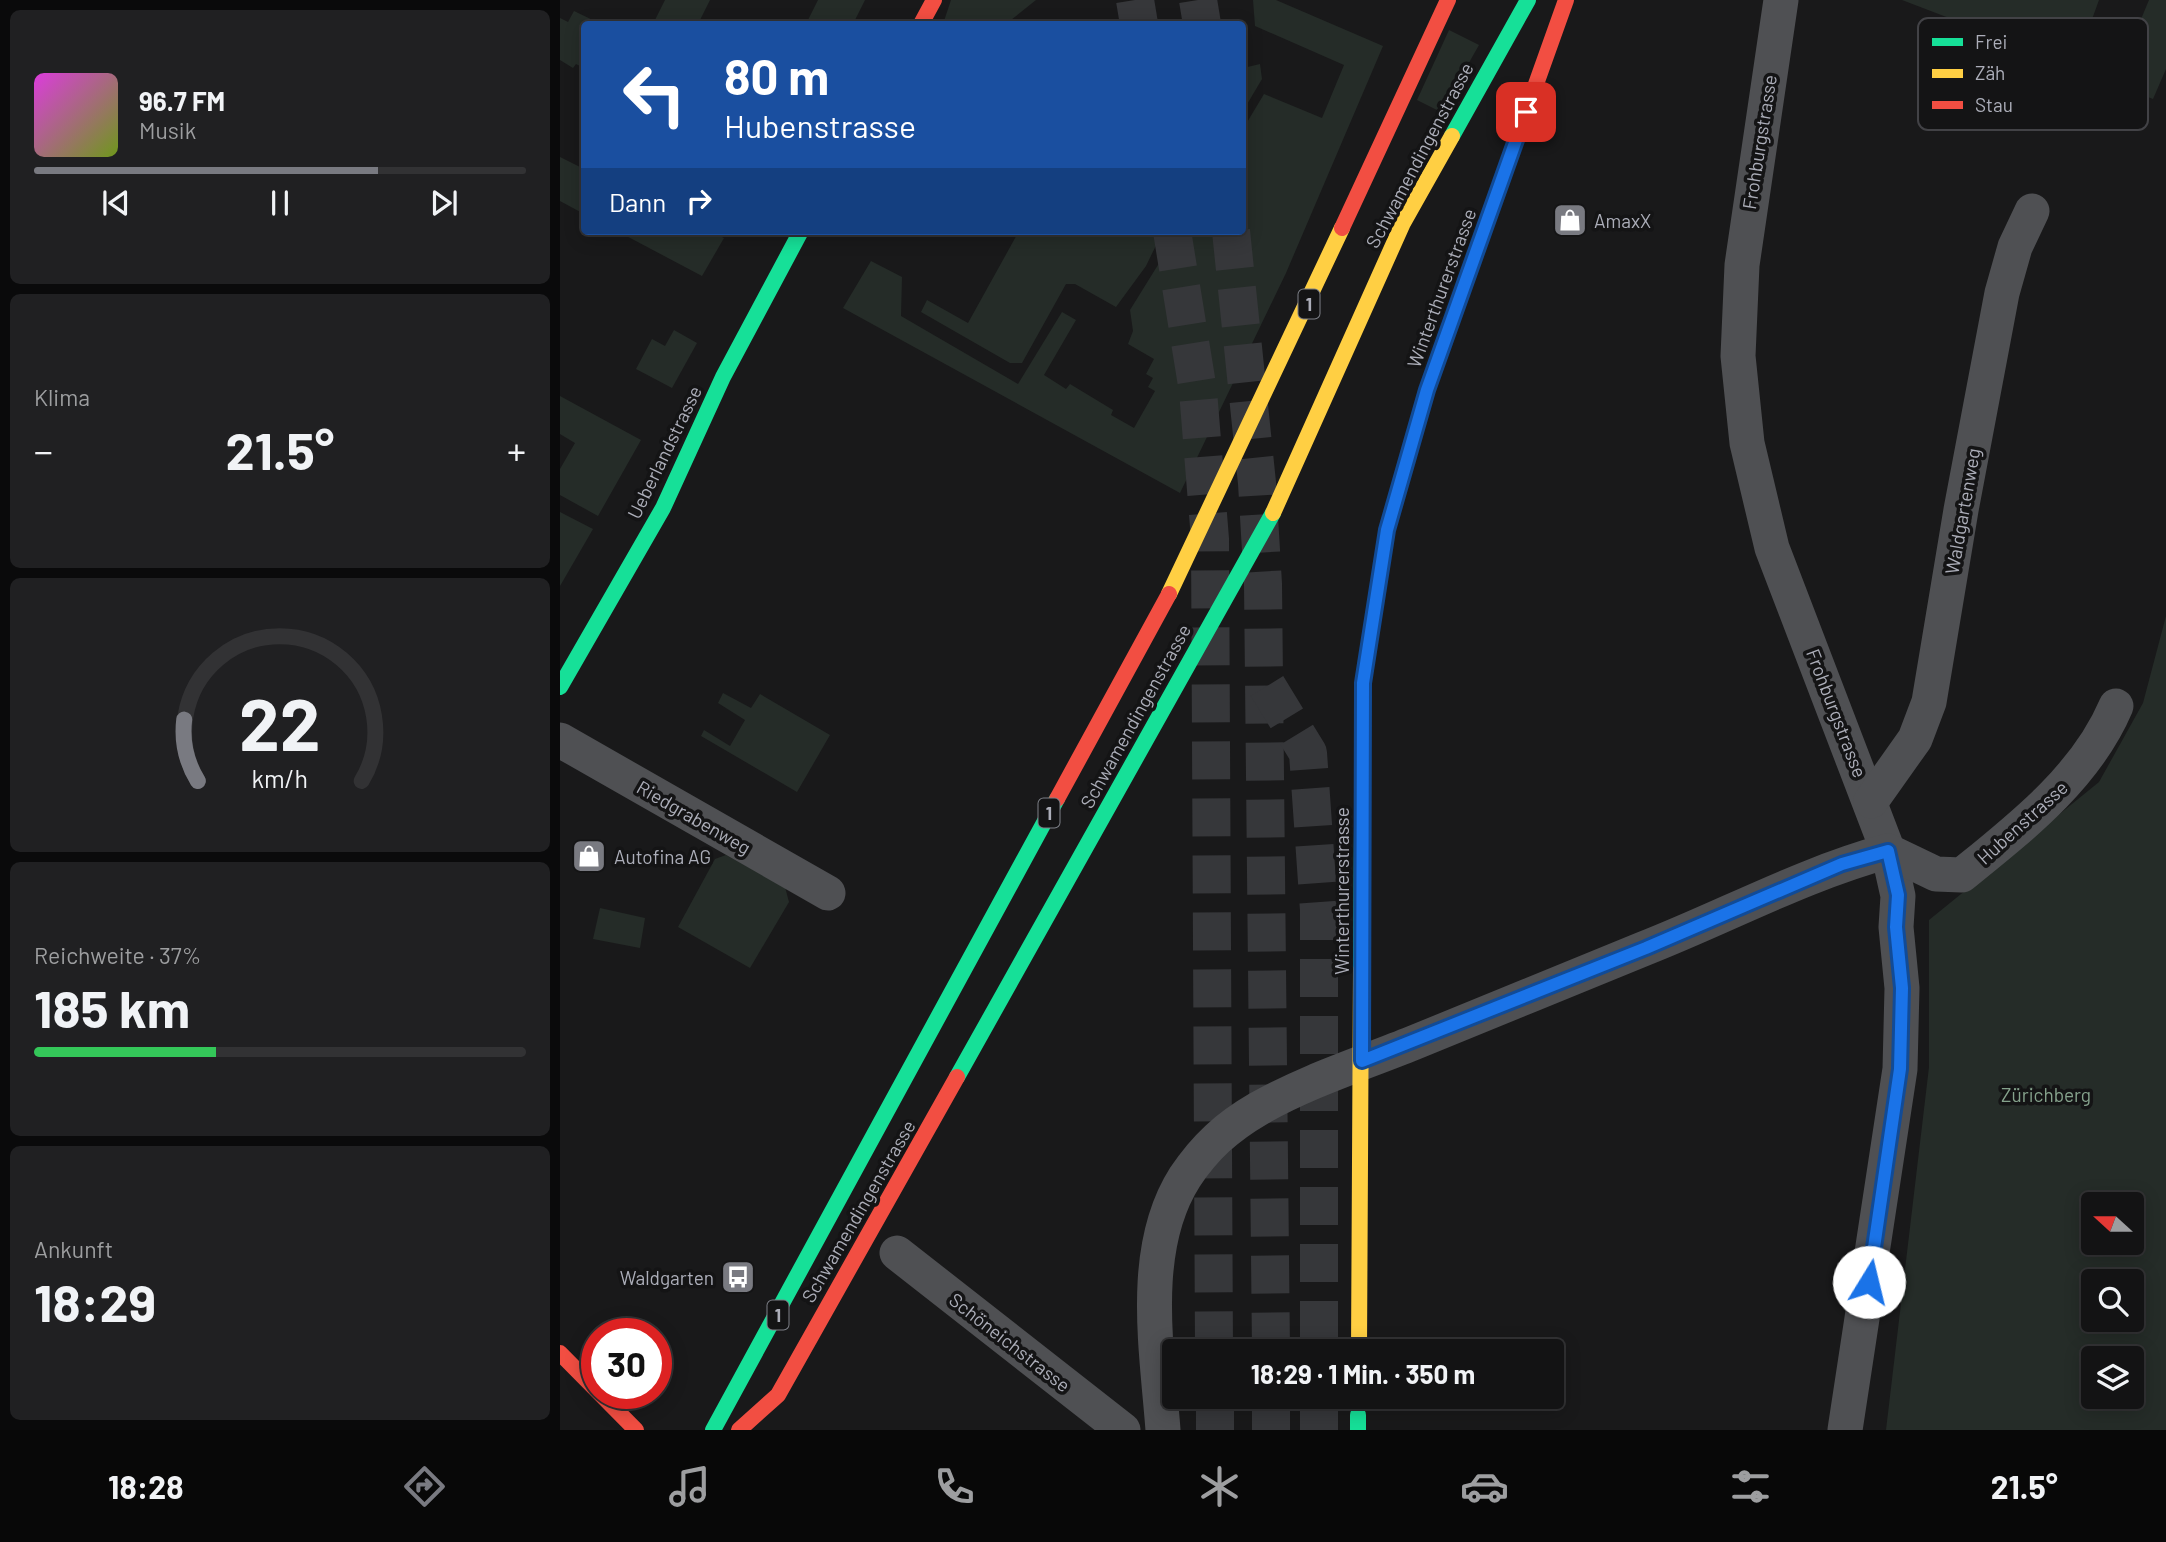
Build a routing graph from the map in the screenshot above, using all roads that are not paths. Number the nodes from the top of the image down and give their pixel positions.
1 (934, 0) edge
2 (1448, 0) edge
3 (1528, 0) edge
4 (1566, 0) edge
5 (1781, 0) edge
6 (923, 21) edge
7 (2032, 211) dead end
8 (799, 235) edge
9 (560, 687) edge
10 (2116, 706) dead end
11 (560, 740) edge
12 (1871, 801) junction
13 (1888, 851) junction
14 (828, 893) dead end
15 (1362, 1061) junction
16 (897, 1253) dead end
17 (1359, 1339) edge
18 (560, 1353) edge
19 (636, 1430) edge
20 (713, 1430) edge
21 (739, 1430) edge
22 (1123, 1430) edge
23 (1163, 1430) edge
24 (1845, 1430) edge

1 - 6 main road
2 - 20 main road, Schwamendingenstrasse / 1
3 - 21 main road, Schwamendingenstrasse
4 - 15 main road, Winterthurerstrasse
5 - 12 street, Frohburgstrasse
7 - 12 street, Waldgartenweg
8 - 9 main road, Ueberlandstrasse
10 - 13 street, Hubenstrasse
11 - 14 street, Riedgrabenweg
12 - 13 street, Frohburgstrasse
13 - 15 street
13 - 24 street, Frohburgstrasse
15 - 17 main road, Winterthurerstrasse
15 - 23 street
16 - 22 street, Schöneichstrasse
18 - 19 main road

